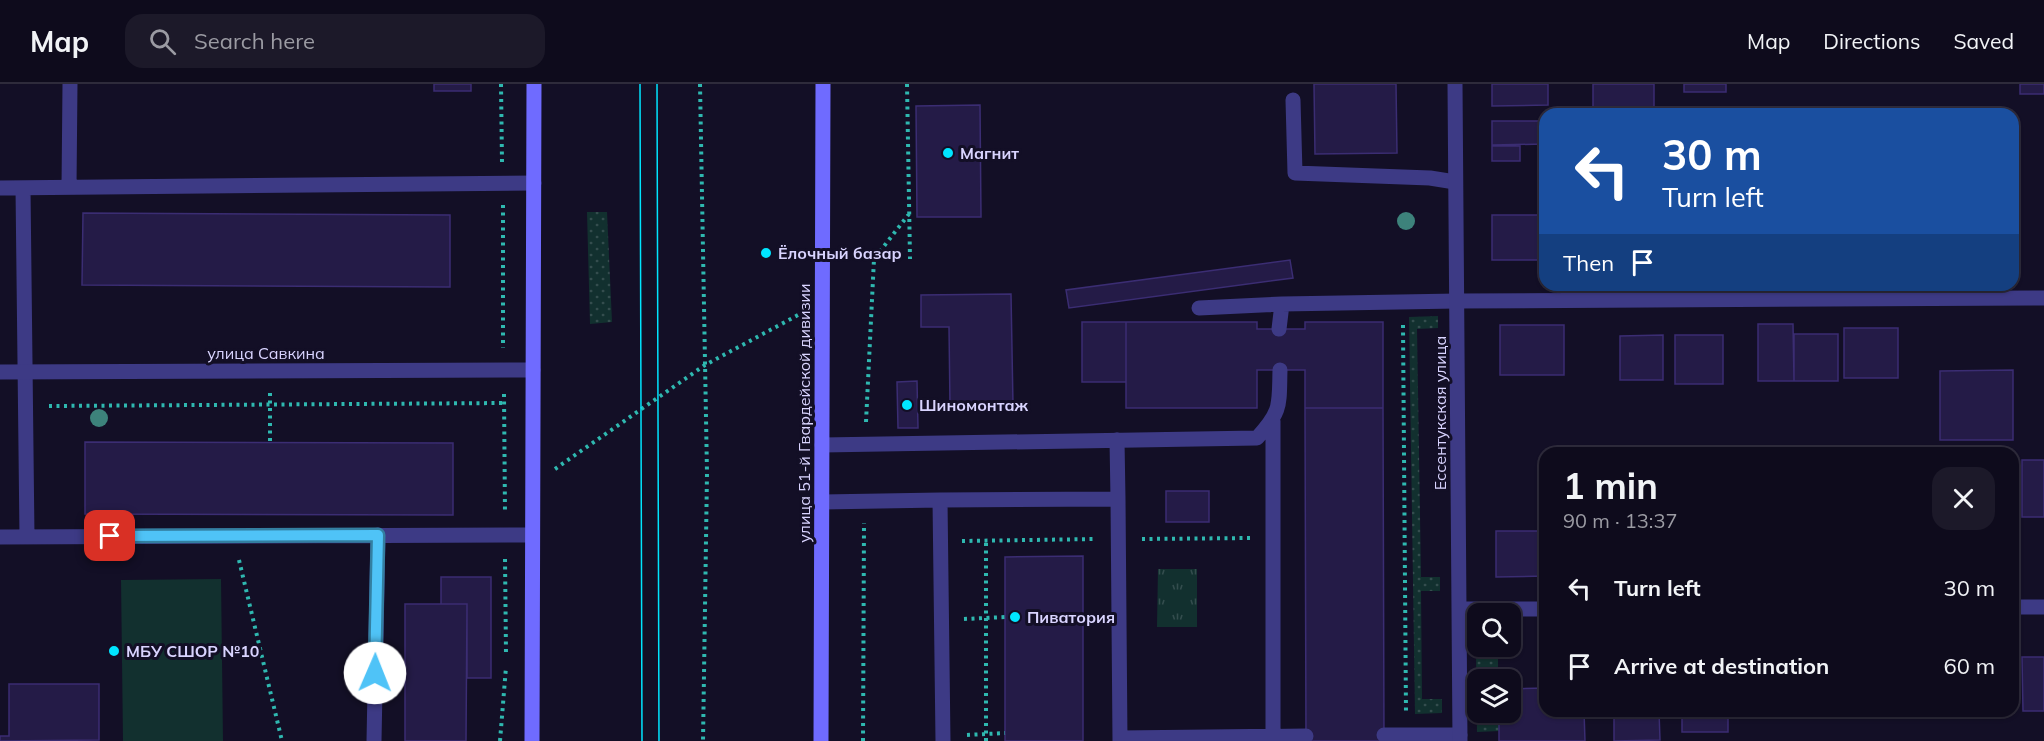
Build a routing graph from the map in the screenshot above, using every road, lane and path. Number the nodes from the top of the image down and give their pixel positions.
1 (70, 84) edge
2 (501, 84) edge
3 (534, 84) edge
4 (700, 84) edge
5 (822, 84) edge
6 (908, 84) edge
7 (1455, 84) edge
8 (1293, 100) dead end
9 (1455, 182) junction
10 (502, 183) junction
11 (534, 183) junction
12 (69, 187) junction
13 (0, 188) edge
14 (23, 188) junction
15 (909, 200) junction
16 (917, 200) dead end
17 (909, 214) junction
18 (910, 260) dead end
19 (2044, 298) edge
20 (1403, 301) junction
21 (1457, 301) junction
22 (822, 303) junction
23 (1282, 304) junction
24 (1199, 308) dead end
25 (1280, 329) dead end
26 (705, 365) junction
27 (504, 370) junction
28 (533, 370) junction
29 (1280, 370) dead end
30 (270, 371) junction
31 (0, 372) edge
32 (25, 373) junction
33 (270, 404) junction
34 (504, 404) junction
35 (26, 407) junction
36 (1273, 421) junction
37 (1117, 440) junction
38 (270, 443) dead end
39 (822, 445) junction
40 (864, 445) junction
41 (532, 484) junction
42 (1118, 499) junction
43 (940, 500) junction
44 (864, 501) junction
45 (822, 502) junction
46 (378, 535) junction
47 (505, 535) junction
48 (532, 535) junction
49 (233, 536) junction
50 (0, 537) edge
51 (27, 537) junction
52 (986, 541) dead end
53 (2019, 607) edge
54 (2044, 607) edge
55 (1459, 609) junction
56 (1539, 609) edge
57 (1005, 617) dead end
58 (986, 618) junction
59 (942, 620) junction
60 (986, 733) junction
61 (1005, 733) dead end
62 (1384, 735) dead end
63 (1306, 736) dead end
64 (1273, 737) junction
65 (1406, 738) edge
66 (1460, 738) edge
67 (943, 739) edge
68 (1120, 740) edge
69 (282, 741) edge
70 (374, 741) edge
71 (500, 741) edge
72 (532, 741) edge
73 (703, 741) edge
74 (820, 741) edge
75 (863, 741) edge
76 (986, 741) edge

1 - 12 street
2 - 10 path
3 - 11 main road
4 - 26 path
5 - 22 main road, улица 51-й Гвардейской дивизии
6 - 15 path
7 - 9 street, Ессентукская улица
8 - 9 street
9 - 21 street, Ессентукская улица
10 - 11 street
10 - 12 street
10 - 27 path
11 - 28 main road
12 - 14 street
13 - 14 street
14 - 32 street
15 - 16 path
15 - 17 path
17 - 18 path
17 - 40 path
19 - 21 street
20 - 21 street
20 - 23 street
20 - 65 path
21 - 55 street, Ессентукская улица
22 - 26 path
22 - 39 main road, улица 51-й Гвардейской дивизии
23 - 24 street
23 - 25 street
26 - 41 path
26 - 73 path
27 - 28 street, улица Савкина
27 - 30 street, улица Савкина
27 - 34 path
28 - 41 main road
29 - 36 street
30 - 32 street, улица Савкина
30 - 33 path
31 - 32 street, улица Савкина
32 - 35 street
33 - 34 path
33 - 35 path
33 - 38 path
34 - 47 path
35 - 51 street
36 - 37 street
36 - 64 street
37 - 40 street
37 - 42 street
39 - 40 street
39 - 45 main road, улица 51-й Гвардейской дивизии
41 - 48 main road
42 - 43 street
42 - 68 street
43 - 44 street
43 - 59 street
44 - 45 street
44 - 75 path
45 - 74 main road, улица 51-й Гвардейской дивизии
46 - 47 street
46 - 49 street
46 - 70 street
47 - 48 street
47 - 71 path
48 - 72 main road
49 - 51 street
49 - 69 path
50 - 51 street
52 - 58 path
53 - 54 street
55 - 56 street
55 - 66 street, Ессентукская улица
57 - 58 path
58 - 59 path
58 - 60 path
59 - 67 street
60 - 61 path
60 - 67 path
60 - 76 path
62 - 65 street
63 - 64 street
64 - 68 street
65 - 66 street

